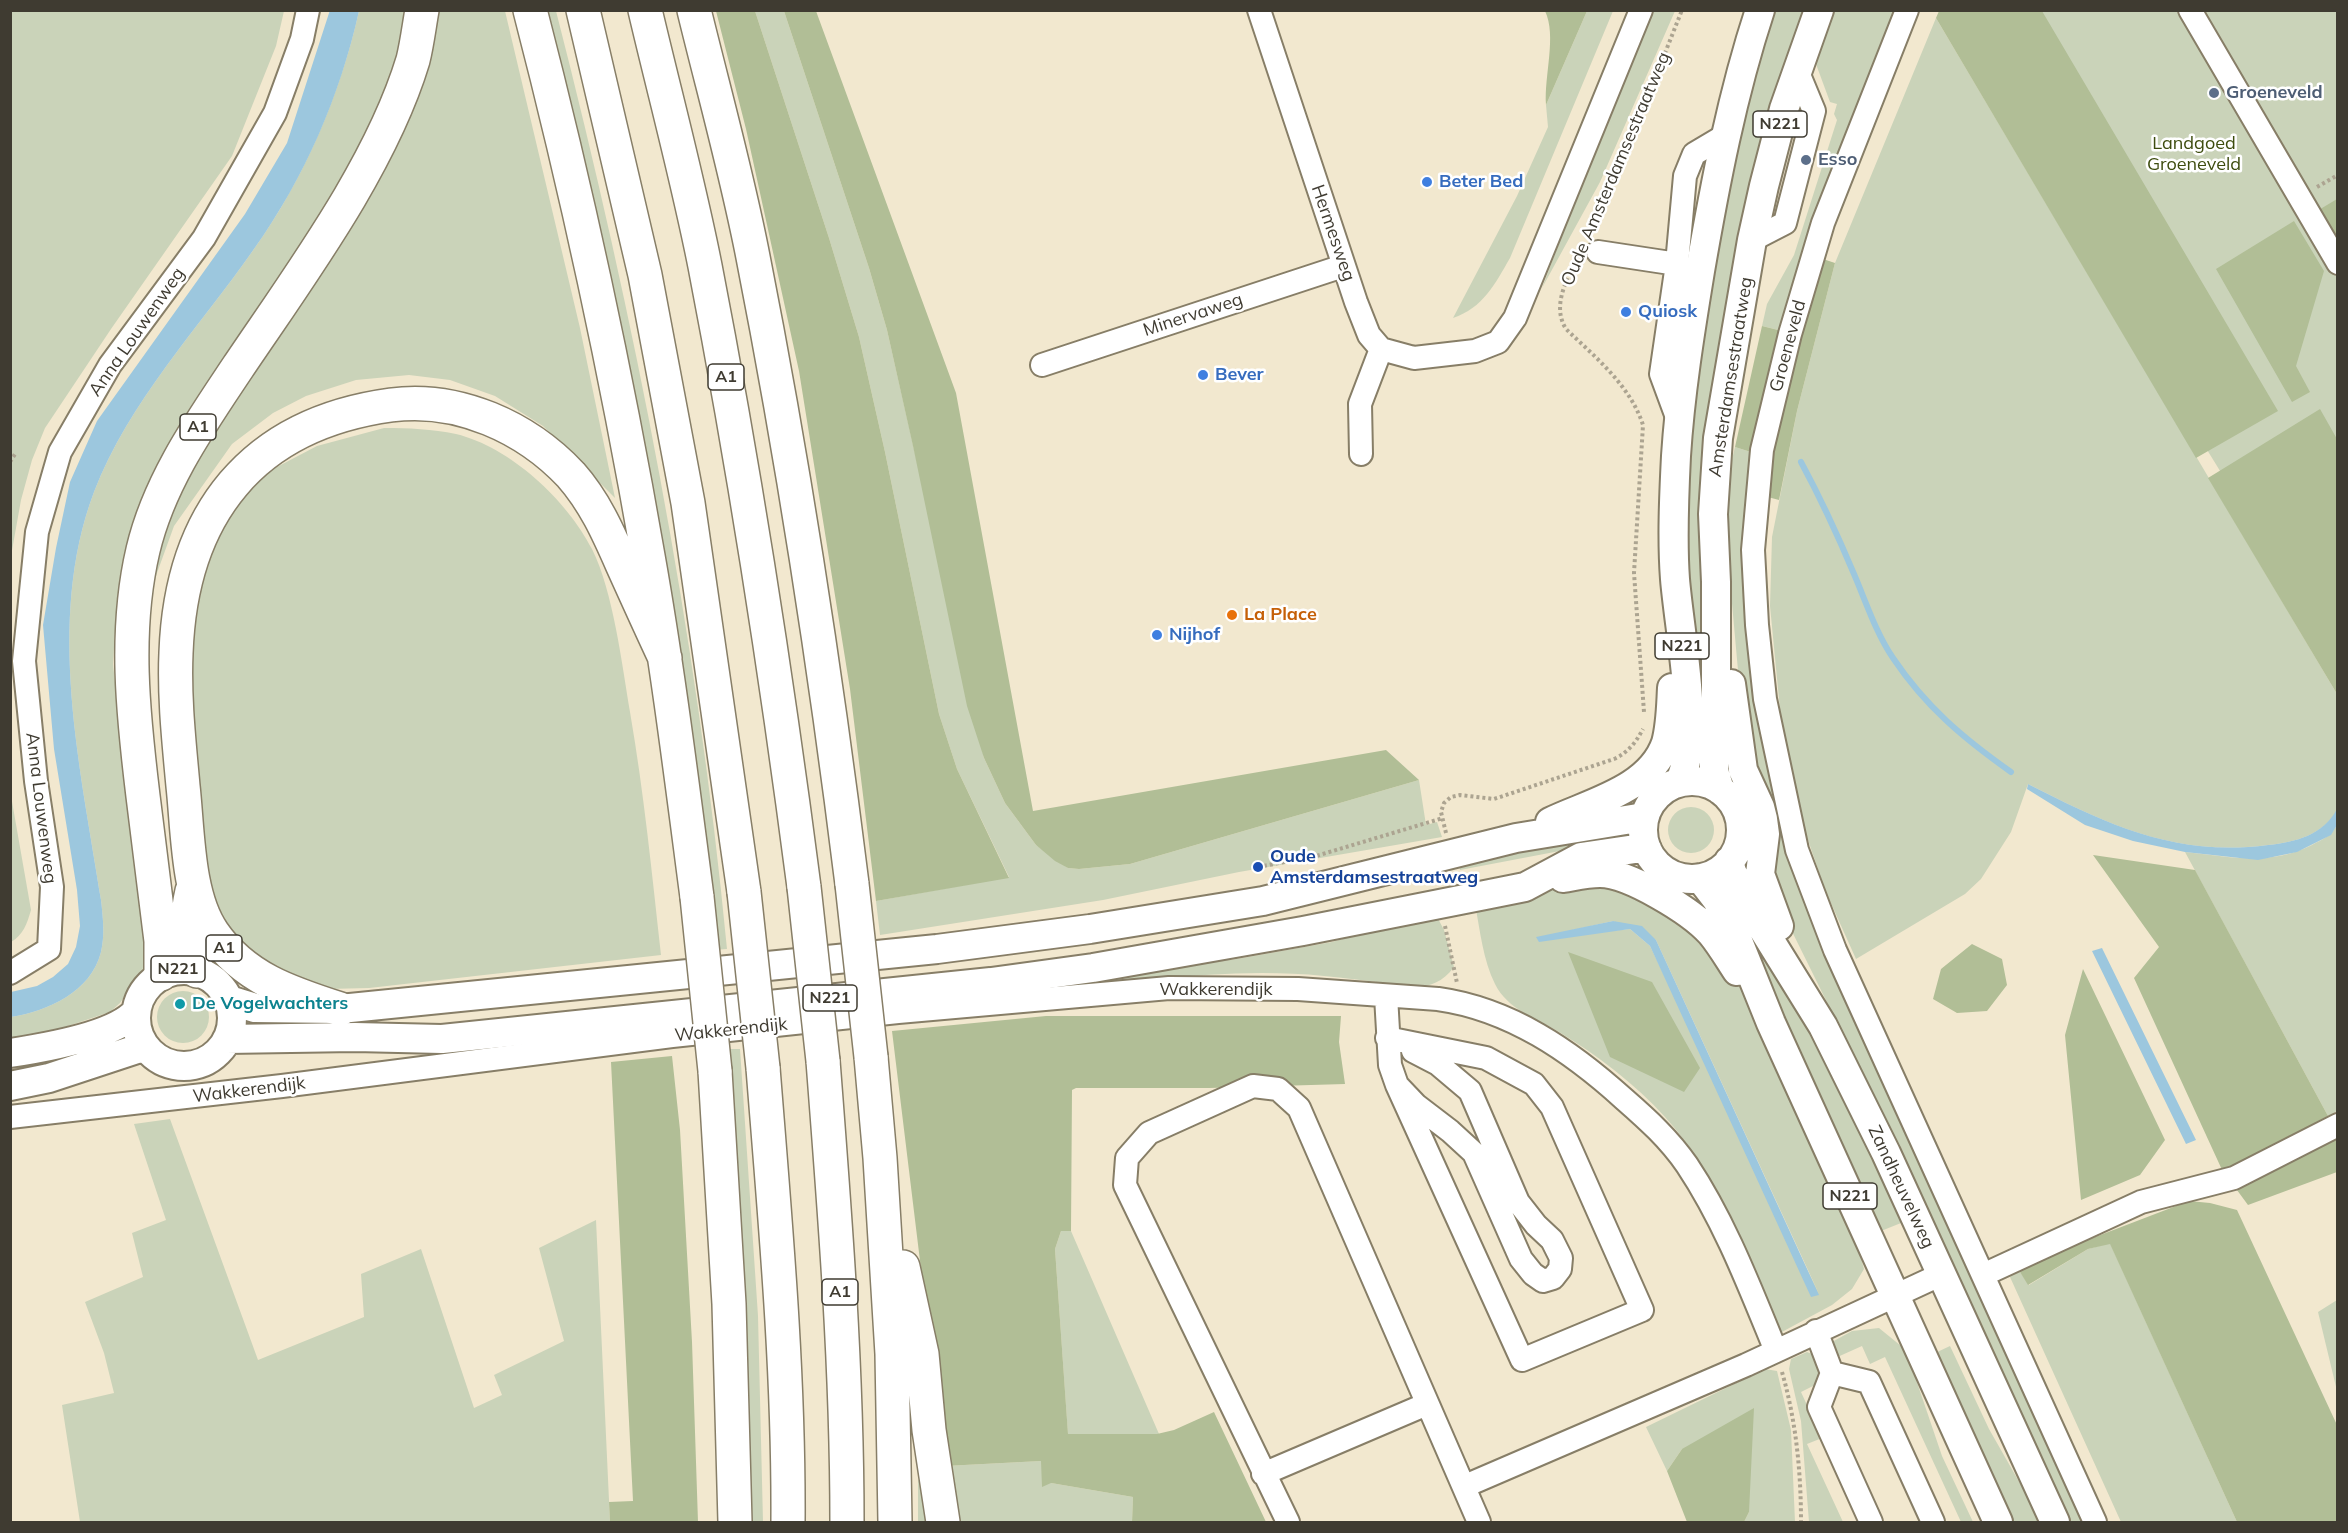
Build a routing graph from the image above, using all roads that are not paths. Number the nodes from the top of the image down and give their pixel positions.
1 (308, 10) edge
2 (422, 10) edge
3 (530, 10) edge
4 (583, 10) edge
5 (645, 10) edge
6 (694, 10) edge
7 (1259, 10) edge
8 (1641, 10) edge
9 (1760, 10) edge
10 (1819, 10) edge
11 (1907, 10) edge
12 (2190, 10) edge
13 (1726, 135) junction
14 (1587, 246) road end
15 (2337, 262) edge
16 (1677, 264) junction
17 (1343, 266) junction
18 (1381, 349) junction
19 (1042, 365) dead end
20 (1679, 424) junction
21 (1361, 454) dead end
22 (1675, 576) junction
23 (1716, 582) junction
24 (665, 658) junction
25 (1680, 781) junction
26 (1720, 790) junction
27 (1644, 817) junction
28 (1516, 838) junction
29 (1647, 849) junction
30 (1730, 861) junction
31 (1700, 878) junction
32 (194, 880) junction
33 (1525, 887) junction
34 (197, 971) junction
35 (10, 973) edge
36 (161, 974) junction
37 (1386, 996) junction
38 (229, 1000) junction
39 (340, 1009) junction
40 (136, 1012) junction
41 (1771, 1023) junction
42 (1823, 1026) junction
43 (1387, 1038) junction
44 (227, 1039) junction
45 (145, 1048) junction
46 (10, 1053) edge
47 (1397, 1085) junction
48 (10, 1086) edge
49 (10, 1117) edge
50 (2337, 1125) edge
51 (880, 1158) junction
52 (1942, 1274) junction
53 (1983, 1275) junction
54 (1894, 1295) junction
55 (1816, 1331) junction
56 (1776, 1351) junction
57 (1832, 1373) junction
58 (1427, 1404) junction
59 (1263, 1474) junction
60 (1465, 1486) junction
61 (735, 1522) edge
62 (788, 1522) edge
63 (848, 1522) edge
64 (895, 1522) edge
65 (943, 1522) edge
66 (1288, 1522) edge
67 (1479, 1522) edge
68 (1871, 1522) edge
69 (1933, 1522) edge
70 (1998, 1522) edge
71 (2055, 1522) edge
72 (2095, 1522) edge

1 - 35 street, Anna Louwenweg
2 - 36 highway, A1
3 - 24 highway, A1
4 - 62 highway, bridge
5 - 63 highway, A1, bridge
6 - 51 highway, bridge
7 - 17 street, Hermesweg
8 - 18 street, Oude Amsterdamsestraatweg
9 - 13 main road, N221
10 - 23 main road, Amsterdamsestraatweg / N221
11 - 53 street, Groeneveld
12 - 15 street
13 - 16 street
13 - 20 main road, N221
14 - 16 street
16 - 20 street
17 - 18 street, Hermesweg
17 - 19 street, Minervaweg
18 - 21 street
20 - 22 main road, N221
22 - 25 main road, N221
22 - 28 main road, N221
23 - 26 main road, Amsterdamsestraatweg / N221
23 - 42 main road, N221
24 - 32 highway, A1
24 - 61 highway, A1, bridge
25 - 26 main road
25 - 27 main road
26 - 30 main road, N221
27 - 28 main road, N221
27 - 29 main road
28 - 39 main road, N221
29 - 31 main road
29 - 33 main road, Wakkerendijk / N221
30 - 31 main road
30 - 42 main road, Zandheuvelweg / N221
31 - 41 main road, N221
32 - 34 highway, A1
32 - 39 highway, A1
33 - 41 main road, N221
33 - 44 main road, Wakkerendijk / N221
34 - 36 main road, N221
34 - 38 main road, N221
36 - 40 main road, N221
37 - 43 street
37 - 49 street, Wakkerendijk
37 - 56 street, Wakkerendijk
38 - 39 main road, N221
38 - 44 main road
40 - 45 main road
40 - 46 main road
41 - 54 main road, N221
42 - 52 main road, Zandheuvelweg / N221
43 - 47 street
43 - 47 street
43 - 47 street
44 - 45 main road
45 - 48 main road
50 - 53 street
51 - 64 highway
51 - 65 highway
52 - 54 street
52 - 71 main road, Zandheuvelweg / N221
53 - 72 street
54 - 55 street
54 - 70 main road, N221
55 - 56 street
55 - 57 street
56 - 60 street
57 - 68 street
57 - 69 street
58 - 59 street
58 - 59 street
58 - 60 street
59 - 66 street
60 - 67 street

